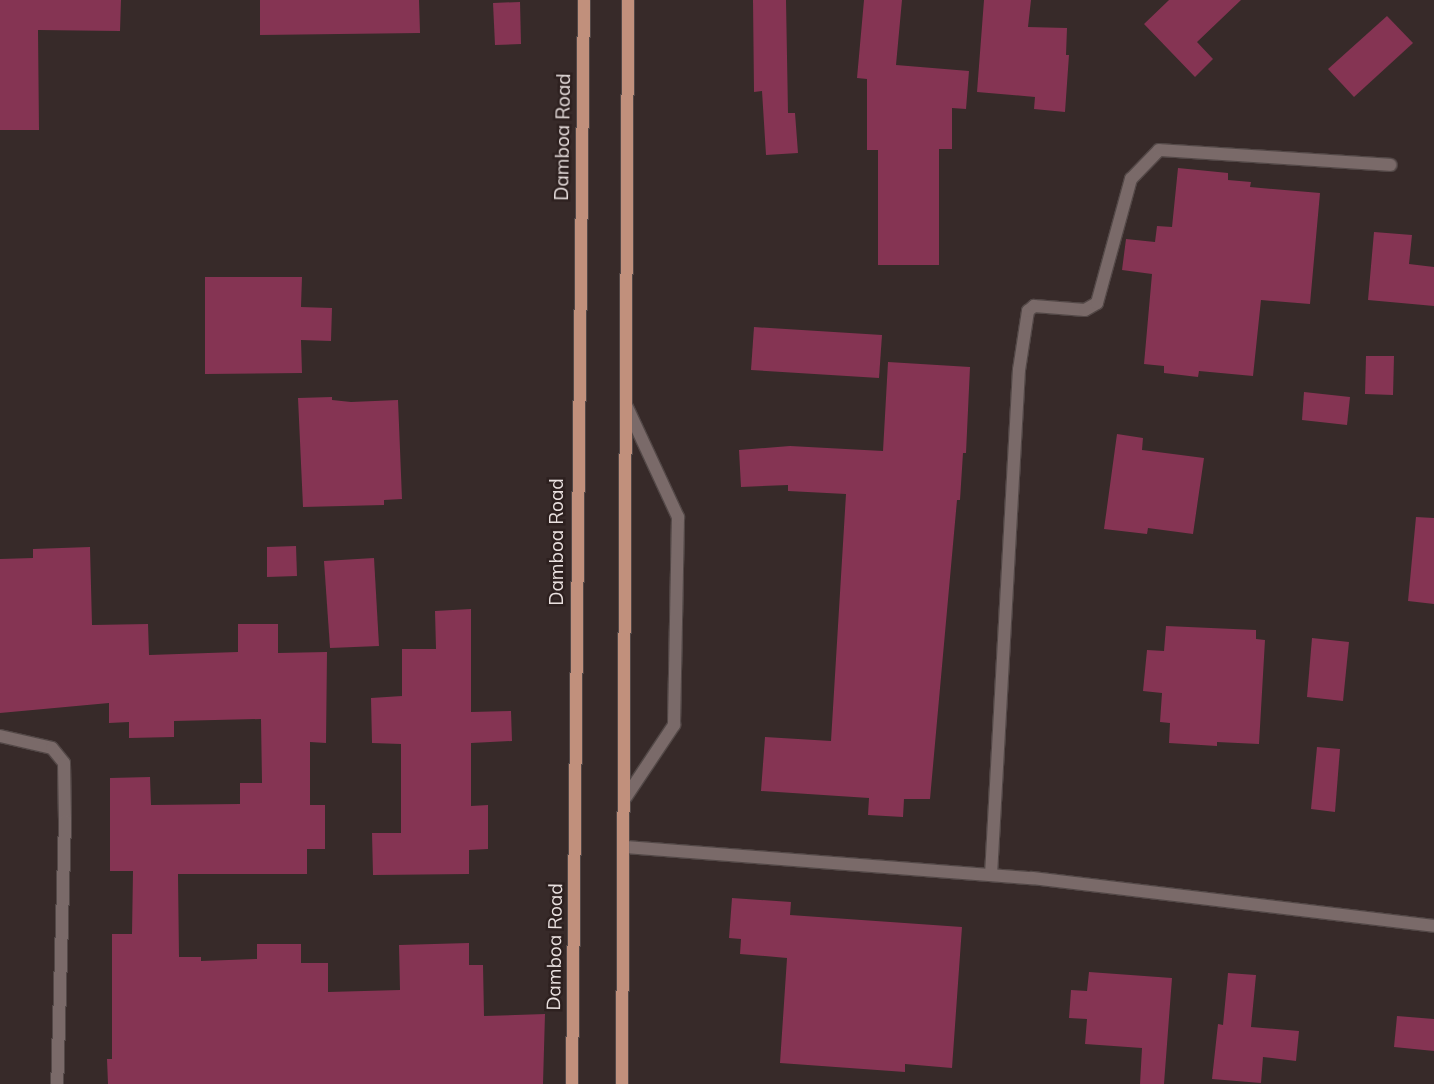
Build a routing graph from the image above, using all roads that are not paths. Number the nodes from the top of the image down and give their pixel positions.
1 (584, 0) edge
2 (628, 0) edge
3 (1391, 165) dead end
4 (627, 407) junction
5 (0, 736) edge
6 (626, 797) junction
7 (625, 846) junction
8 (991, 875) junction
9 (1434, 926) edge
10 (57, 1084) edge
11 (572, 1084) edge
12 (622, 1084) edge

1 - 11 main road, Damboa Road
2 - 4 main road
3 - 8 street
4 - 6 main road
4 - 6 street
5 - 10 street
6 - 7 main road
7 - 8 street
7 - 12 main road
8 - 9 street

